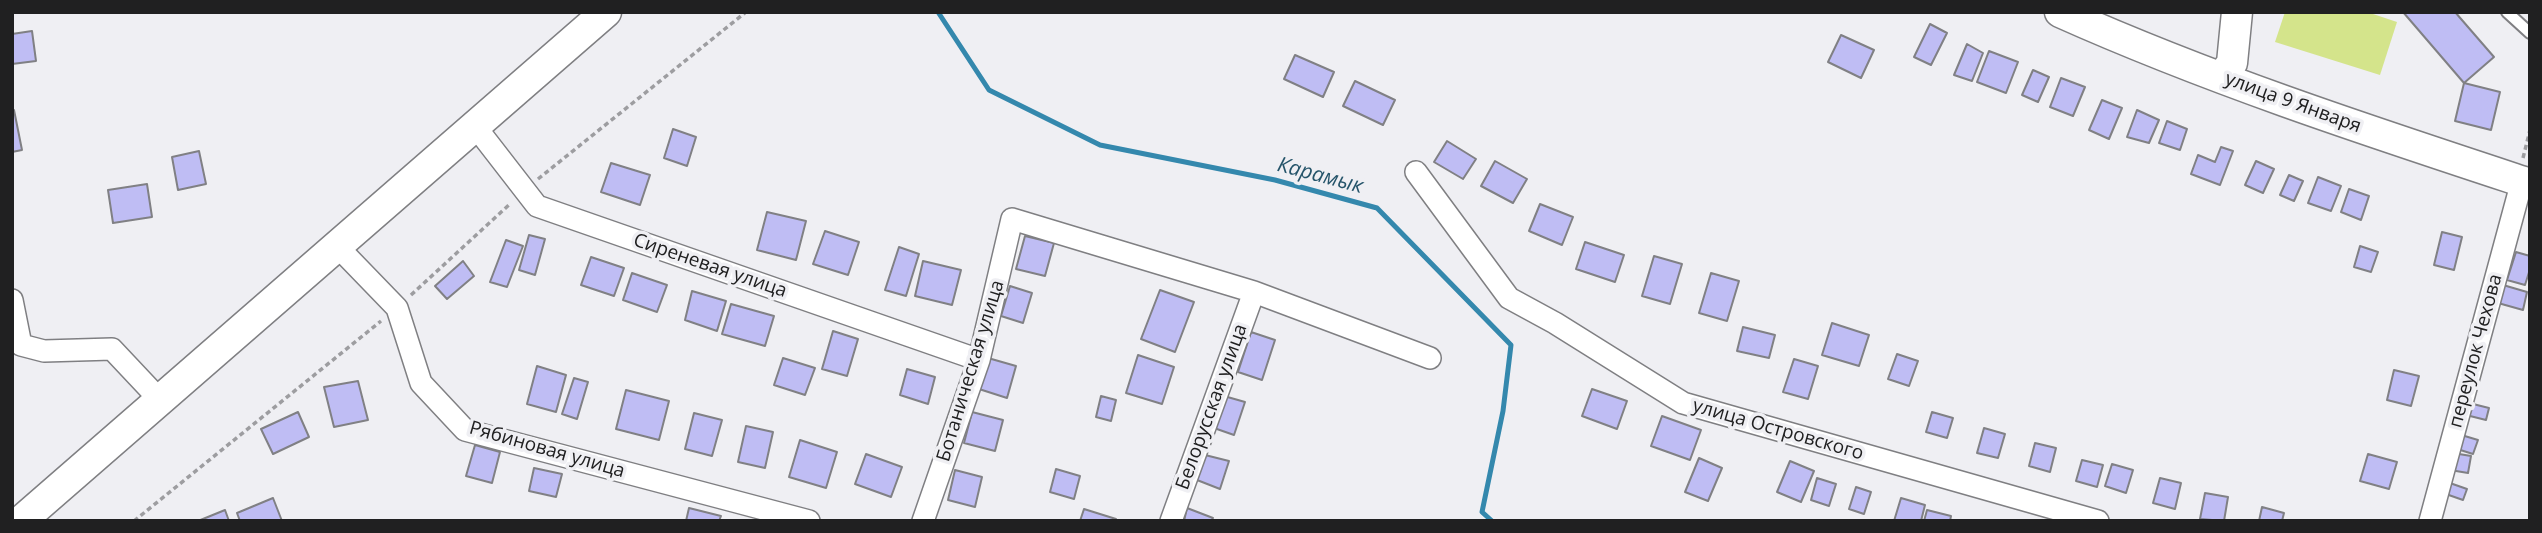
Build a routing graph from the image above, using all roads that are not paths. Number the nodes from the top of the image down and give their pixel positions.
1 (578, 12) edge
2 (606, 12) edge
3 (2060, 12) edge
4 (2098, 12) edge
5 (2237, 12) edge
6 (2507, 12) edge
7 (2530, 33) edge
8 (2227, 70) junction
9 (475, 126) junction
10 (1416, 172) dead end
11 (2528, 177) edge
12 (337, 246) junction
13 (1254, 292) junction
14 (12, 300) edge
15 (17, 346) edge
16 (1430, 358) dead end
17 (979, 359) junction
18 (154, 395) junction
19 (12, 506) edge
20 (21, 521) edge
21 (809, 521) edge
22 (923, 521) edge
23 (1171, 521) edge
24 (2098, 521) edge
25 (2430, 521) edge

1 - 18 main road
2 - 9 main road
3 - 8 main road, улица 9 Января
4 - 8 main road, улица 9 Января
5 - 8 main road
6 - 7 lane
8 - 11 main road, улица 9 Января
9 - 12 main road
9 - 17 street, Сиреневая улица
10 - 24 street, улица Островского
11 - 25 street, переулок Чехова
12 - 18 main road
12 - 21 street, Рябиновая улица
13 - 16 street
13 - 17 street, Ботаническая улица
13 - 23 street, Белорусская улица
14 - 15 street
15 - 18 street
17 - 22 street, Ботаническая улица
18 - 19 main road
18 - 20 main road

